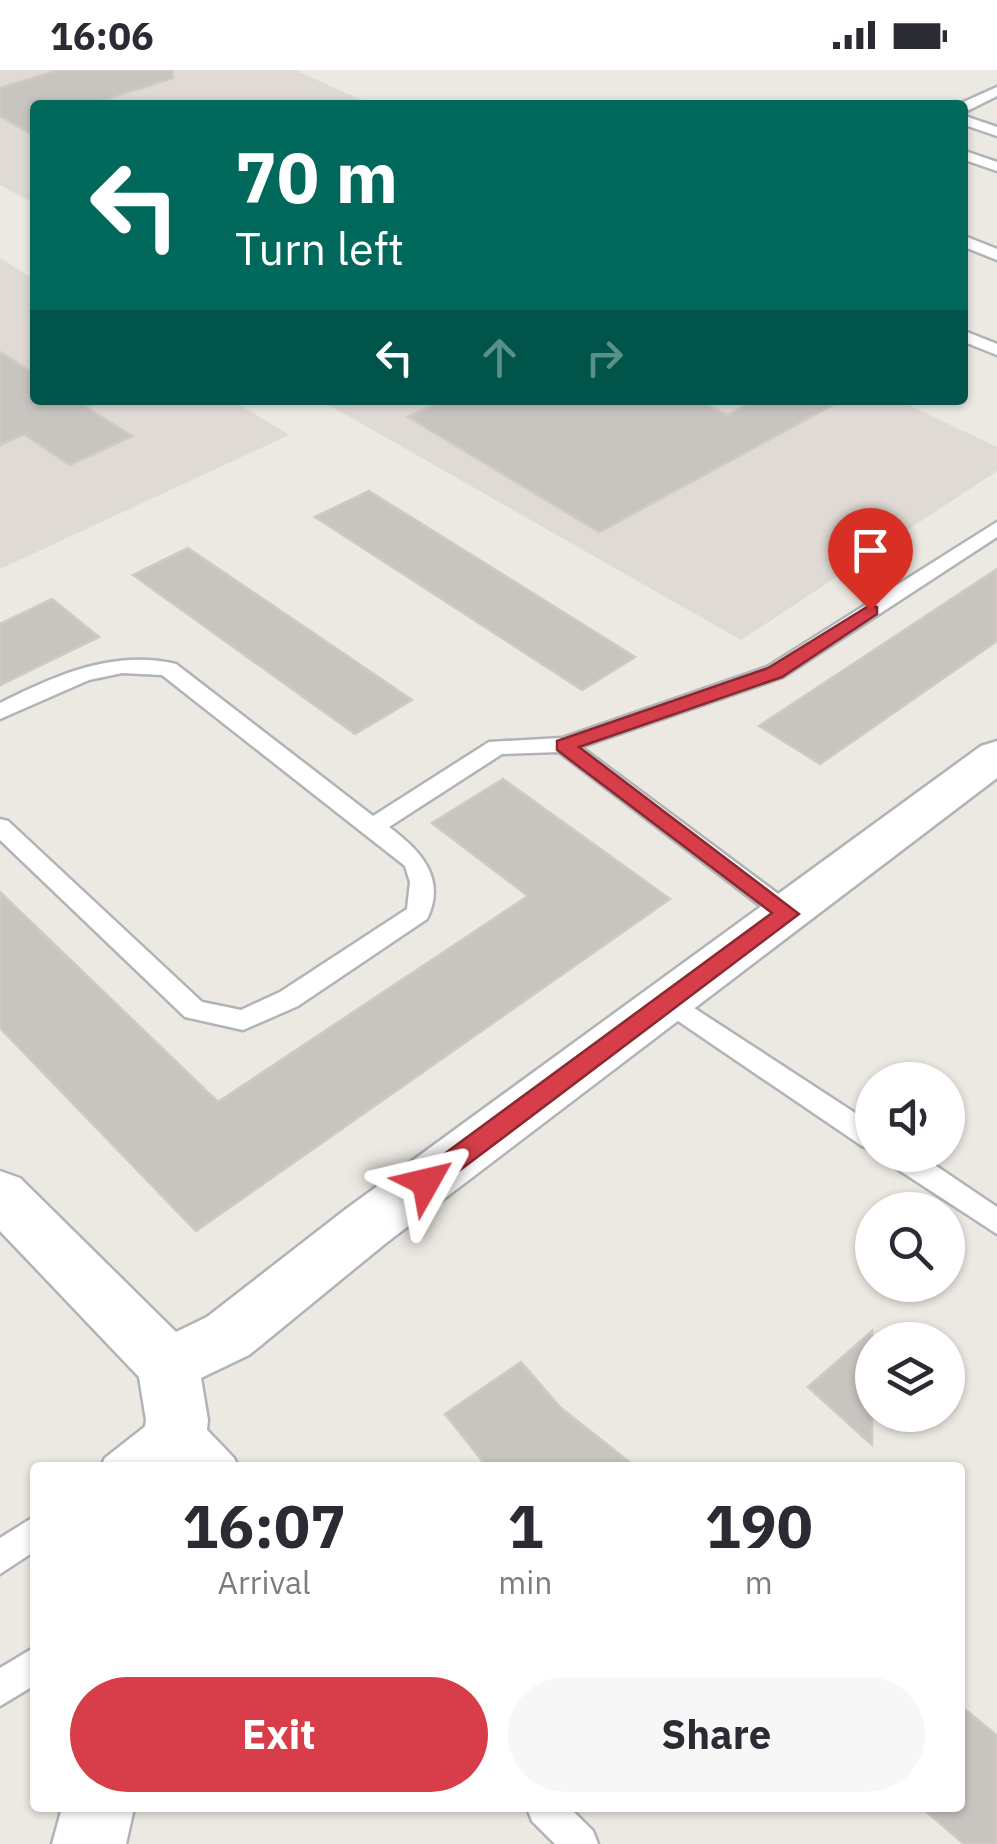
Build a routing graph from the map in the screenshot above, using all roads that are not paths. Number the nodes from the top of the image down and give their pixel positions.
1 (997, 91) edge
2 (968, 105) edge
3 (968, 121) edge
4 (997, 132) edge
5 (968, 156) edge
6 (997, 167) edge
7 (968, 243) edge
8 (997, 255) edge
9 (968, 338) edge
10 (997, 350) edge
11 (997, 528) edge
12 (0, 712) edge
13 (564, 746) junction
14 (997, 756) edge
15 (0, 827) edge
16 (372, 827) junction
17 (788, 914) junction
18 (668, 1001) junction
19 (855, 1127) edge
20 (923, 1172) edge
21 (0, 1194) edge
22 (997, 1222) edge
23 (172, 1417) edge
24 (123, 1462) edge
25 (217, 1462) edge
26 (30, 1534) edge
27 (0, 1558) edge
28 (30, 1668) edge
29 (0, 1689) edge
30 (97, 1812) edge
31 (550, 1812) edge
32 (90, 1844) edge
33 (580, 1844) edge

1 - 2 lane
3 - 4 lane
5 - 6 lane
7 - 8 lane
9 - 10 lane
11 - 13 lane
12 - 16 lane
13 - 16 lane
13 - 17 lane
14 - 17 street
15 - 16 lane
17 - 18 street
18 - 19 lane
18 - 23 street
20 - 22 lane
21 - 23 street
23 - 24 lane
23 - 25 lane
26 - 27 lane
28 - 29 lane
30 - 32 street
31 - 33 lane

